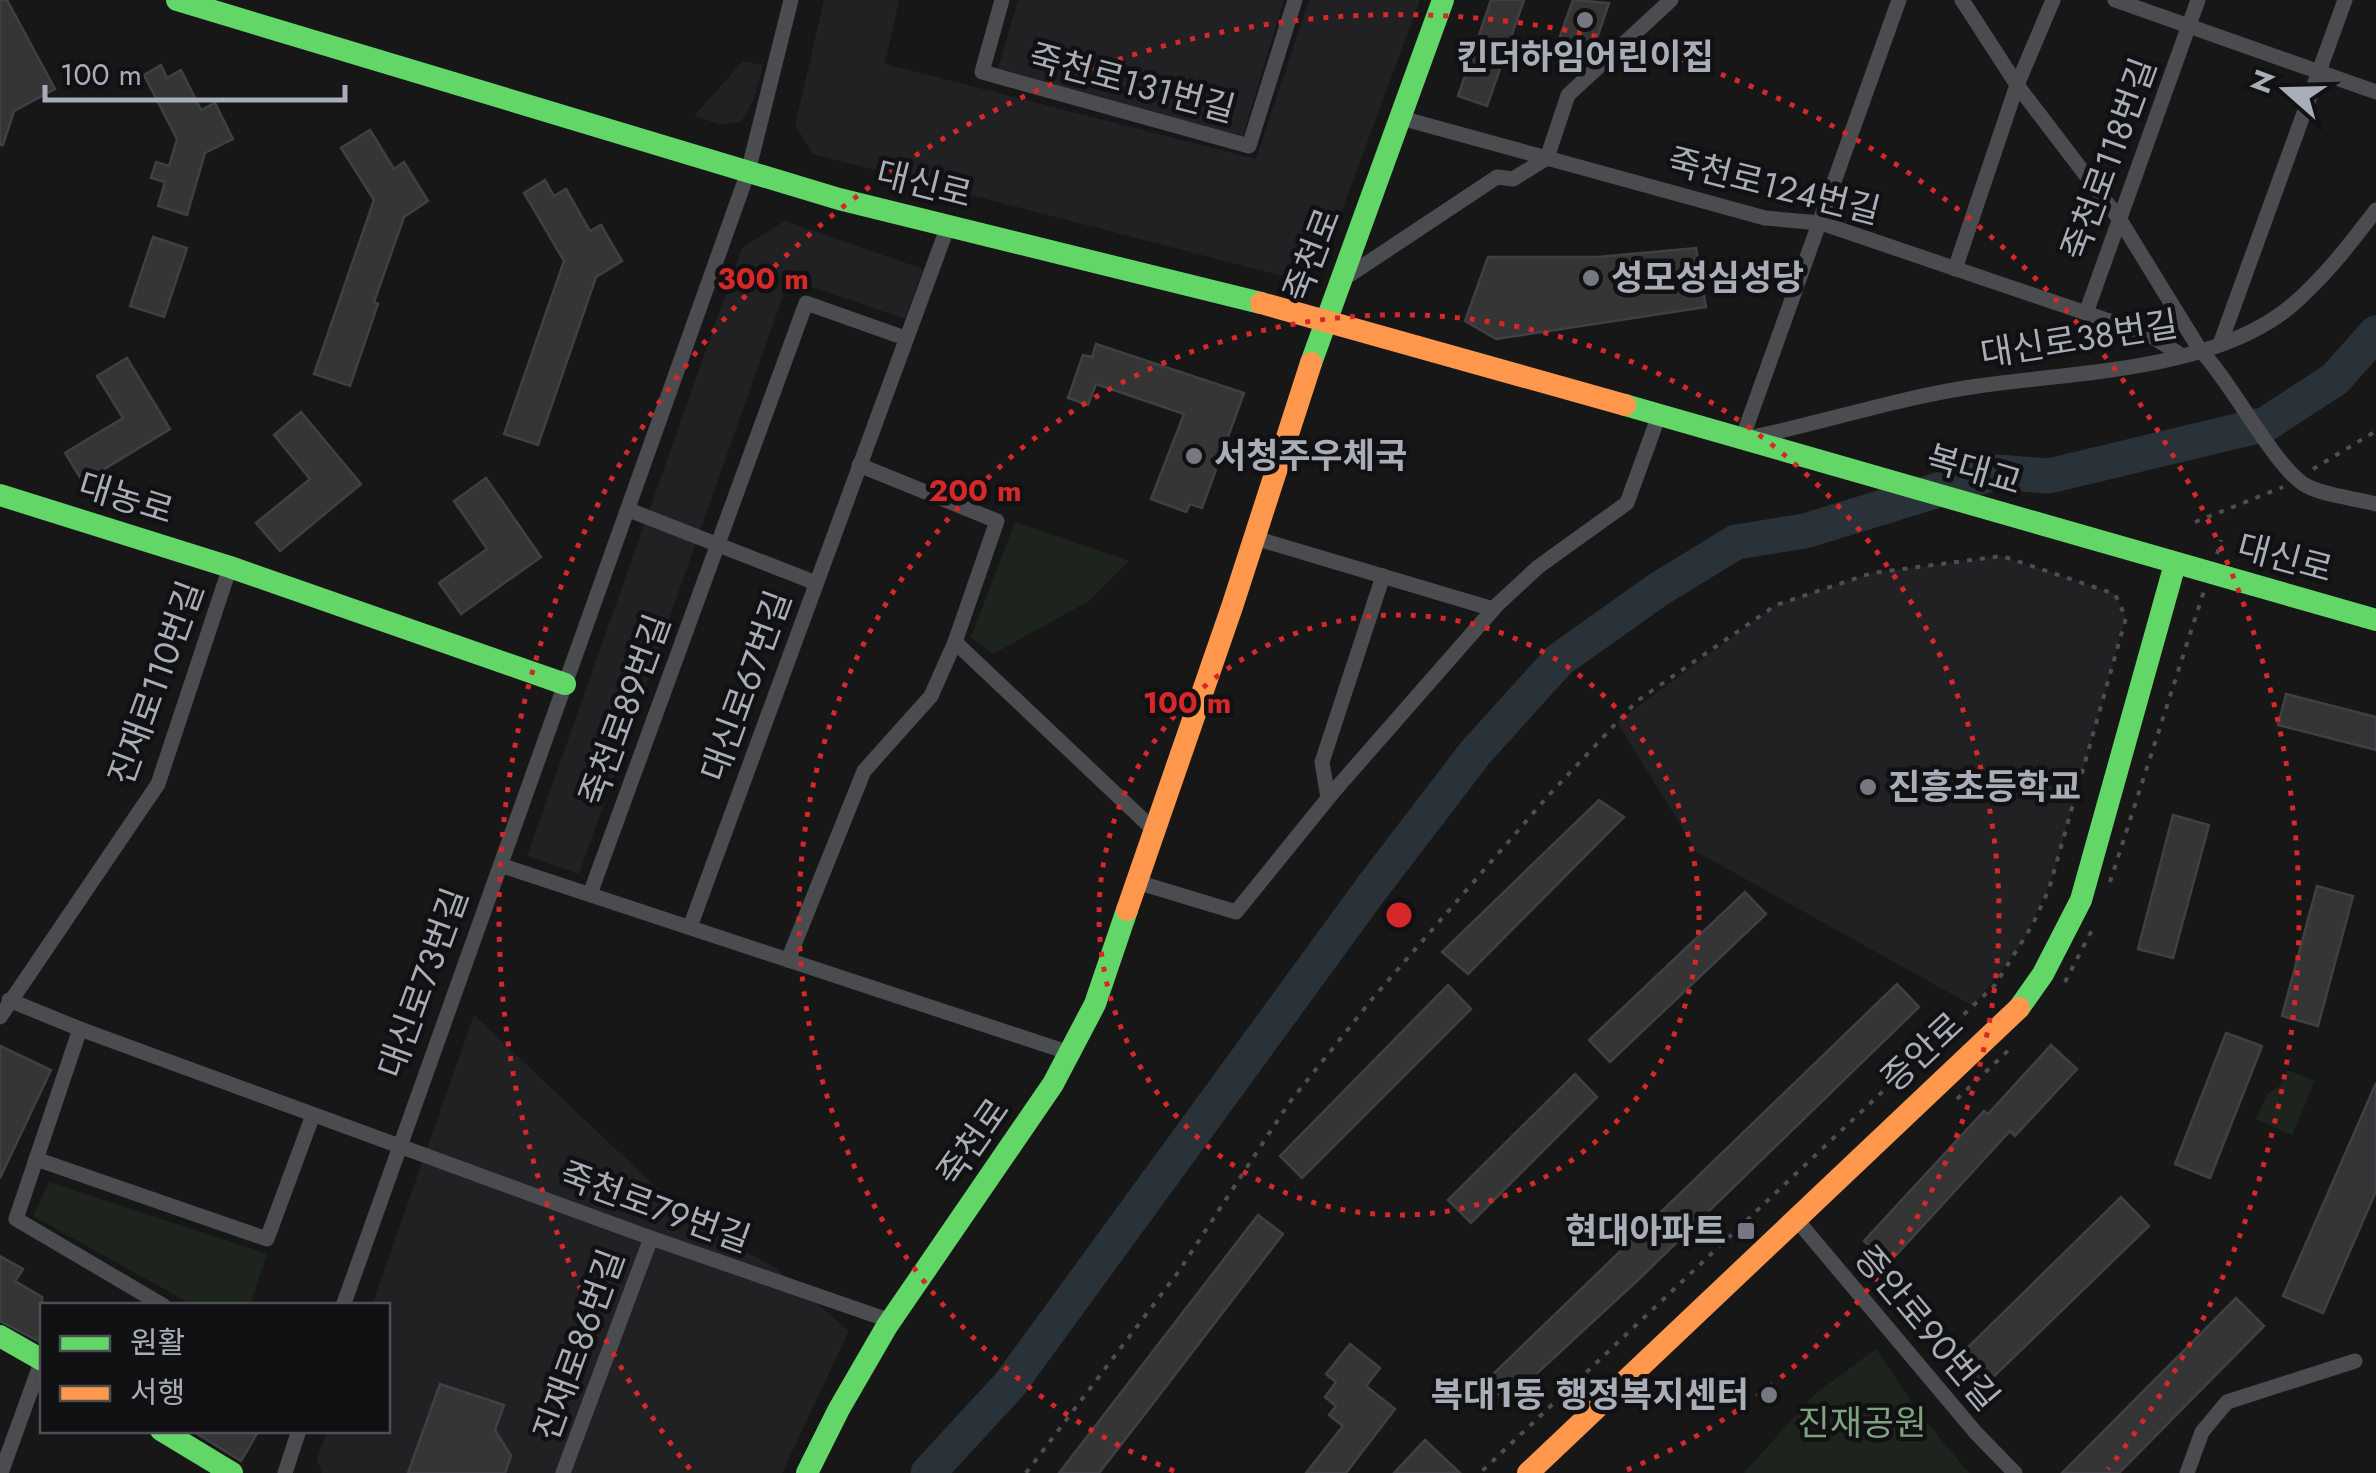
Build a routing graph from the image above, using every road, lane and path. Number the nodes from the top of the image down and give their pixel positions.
1 (177, 0) edge
2 (791, 0) edge
3 (1002, 0) edge
4 (1295, 0) edge
5 (1443, 0) edge
6 (1671, 0) edge
7 (1899, 0) edge
8 (1962, 0) edge
9 (2053, 0) edge
10 (2114, 0) edge
11 (2198, 0) edge
12 (2345, 0) edge
13 (2189, 26) junction
14 (2319, 72) junction
15 (2018, 86) junction
16 (2376, 92) edge
17 (1401, 118) junction
18 (1546, 158) junction
19 (748, 172) junction
20 (2376, 210) edge
21 (2120, 220) junction
22 (1821, 223) junction
23 (948, 226) junction
24 (1955, 269) junction
25 (1339, 282) junction
26 (2086, 313) junction
27 (1325, 319) junction
28 (905, 338) junction
29 (2220, 344) junction
30 (2200, 350) junction
31 (2181, 354) junction
32 (1660, 415) junction
33 (1748, 441) junction
34 (858, 465) junction
35 (0, 495) edge
36 (2376, 504) edge
37 (628, 510) junction
38 (1254, 538) junction
39 (717, 546) junction
40 (2176, 564) junction
41 (230, 567) junction
42 (1383, 576) junction
43 (816, 583) junction
44 (1493, 609) junction
45 (2376, 620) edge
46 (956, 642) junction
47 (565, 684) junction
48 (1328, 798) junction
49 (1155, 832) junction
50 (503, 866) junction
51 (1137, 882) junction
52 (590, 894) junction
53 (690, 928) junction
54 (788, 960) junction
55 (9, 1000) junction
56 (0, 1017) edge
57 (80, 1029) junction
58 (1073, 1054) junction
59 (313, 1115) junction
60 (401, 1147) junction
61 (36, 1159) junction
62 (1796, 1219) junction
63 (650, 1238) junction
64 (159, 1303) edge
65 (344, 1303) edge
66 (890, 1322) junction
67 (0, 1336) edge
68 (40, 1359) edge
69 (2356, 1361) dead end
70 (40, 1365) edge
71 (166, 1433) edge
72 (298, 1433) edge
73 (4, 1453) edge
74 (1, 1473) edge
75 (232, 1473) edge
76 (285, 1473) edge
77 (563, 1473) edge
78 (807, 1473) edge
79 (1026, 1473) edge
80 (1480, 1473) edge
81 (1528, 1473) edge
82 (2015, 1473) edge
83 (2187, 1473) edge

1 - 19 street, 대신로
2 - 19 street, 대신로73번길
3 - 4 street, 죽천로131번길
5 - 17 street, 죽천로
6 - 18 street
7 - 22 street
8 - 15 street
9 - 15 street
10 - 13 street, 죽천로118번길
11 - 13 street
12 - 14 street
13 - 14 street, 죽천로118번길
13 - 21 street, 죽천로118번길
14 - 16 street, 죽천로118번길
14 - 29 street
15 - 21 street
15 - 24 street
17 - 18 street, 죽천로124번길
17 - 25 street, 죽천로
18 - 22 street, 죽천로124번길
18 - 25 street
19 - 23 street, 대신로
19 - 37 street, 대신로73번길
20 - 29 street, 대신로38번길
21 - 26 street, 죽천로118번길
21 - 30 street
22 - 24 street, 죽천로124번길
22 - 33 street
23 - 27 street, 대신로
23 - 28 street, 대신로67번길
24 - 26 street, 죽천로124번길
25 - 27 street, 죽천로
26 - 31 street, 죽천로124번길
27 - 32 street, 대신로
27 - 38 street, 죽천로
28 - 34 street, 대신로67번길
28 - 39 street
29 - 30 street, 대신로38번길
30 - 31 street, 대신로38번길
30 - 36 street
31 - 33 street, 대신로38번길
32 - 33 street, 대신로
32 - 44 street
33 - 40 street, 복대교
34 - 43 street, 대신로67번길
34 - 46 street
35 - 41 street, 대농로
37 - 39 street
37 - 47 street, 대신로73번길
38 - 42 street
38 - 49 street, 죽천로
39 - 43 street
39 - 52 street, 죽천로89번길
40 - 45 street, 대신로
40 - 62 street, 증안로
41 - 47 street
41 - 55 street, 진재로110번길
42 - 44 street
42 - 48 street
43 - 53 street, 대신로67번길
44 - 48 street
46 - 49 street
46 - 54 street
47 - 50 street, 대신로73번길
48 - 51 street
49 - 51 street, 죽천로
50 - 52 street
50 - 60 street, 대신로73번길
51 - 58 street, 죽천로
52 - 53 street
53 - 54 street
54 - 58 street
55 - 56 street, 진재로110번길
55 - 57 street
57 - 59 street
57 - 61 street
58 - 66 street, 죽천로
59 - 60 street
59 - 61 street
60 - 63 street, 죽천로79번길
60 - 65 street, 대신로73번길
61 - 64 street
62 - 81 street, 증안로
62 - 82 street, 증안로90번길
63 - 66 street, 죽천로79번길
63 - 77 street, 진재로86번길
66 - 78 street, 죽천로
67 - 68 street
69 - 83 street
70 - 73 street
71 - 75 street
72 - 76 street
73 - 74 street
79 - 80 path

